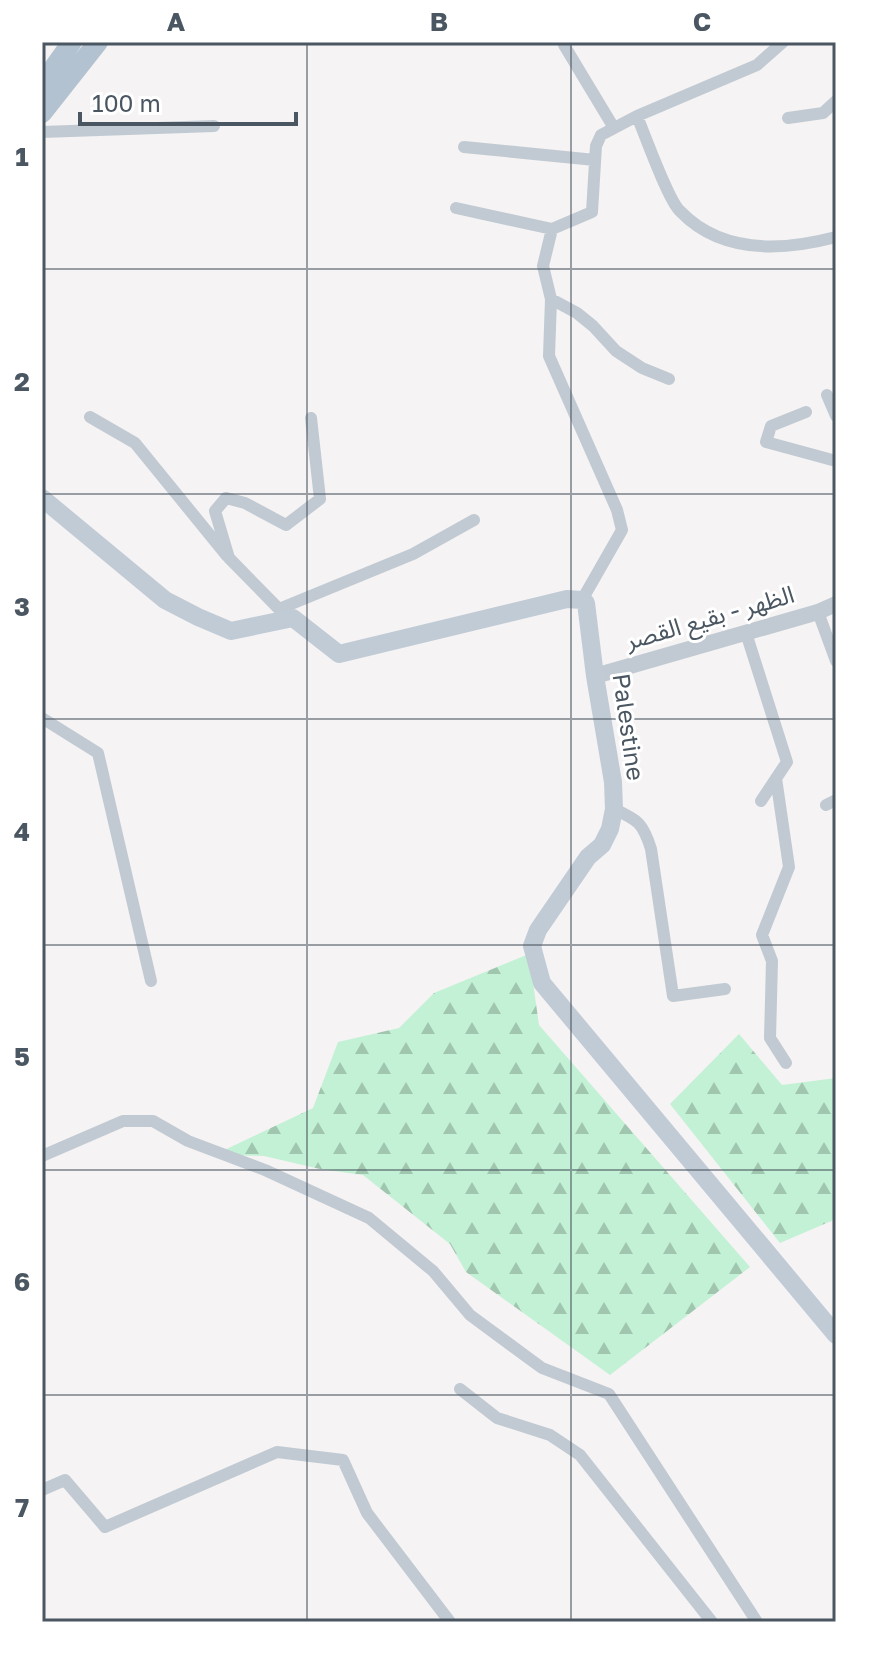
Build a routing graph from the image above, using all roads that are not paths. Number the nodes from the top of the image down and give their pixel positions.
1 (72, 42) edge
2 (98, 42) edge
3 (783, 42) edge
4 (564, 45) dead end
5 (42, 84) edge
6 (836, 101) edge
7 (42, 113) edge
8 (637, 116) junction
9 (788, 118) dead end
10 (214, 126) dead end
11 (614, 128) junction
12 (42, 132) edge
13 (464, 147) dead end
14 (595, 160) junction
15 (456, 208) dead end
16 (552, 229) junction
17 (836, 237) edge
18 (551, 299) junction
19 (669, 379) dead end
20 (827, 395) dead end
21 (806, 412) dead end
22 (836, 416) edge
23 (90, 417) dead end
24 (311, 418) dead end
25 (836, 461) edge
26 (42, 498) edge
27 (474, 520) dead end
28 (229, 558) junction
29 (582, 600) junction
30 (836, 604) edge
31 (818, 612) junction
32 (284, 614) junction
33 (746, 633) junction
34 (836, 661) edge
35 (595, 676) junction
36 (42, 718) edge
37 (776, 778) junction
38 (761, 801) dead end
39 (614, 809) junction
40 (151, 981) dead end
41 (725, 989) dead end
42 (786, 1063) dead end
43 (42, 1156) edge
44 (836, 1335) edge
45 (460, 1389) dead end
46 (42, 1490) edge
47 (450, 1622) edge
48 (712, 1622) edge
49 (757, 1622) edge

1 - 5 main road
2 - 7 main road
3 - 8 street
4 - 11 street
6 - 9 street
8 - 11 street
8 - 17 street
10 - 12 street
11 - 14 street
13 - 14 street
14 - 16 street
15 - 16 street
16 - 18 street
18 - 19 street
18 - 29 street
20 - 22 street
21 - 25 street
23 - 28 street
24 - 28 street
26 - 32 main road
27 - 32 street
28 - 32 street
29 - 32 main road
29 - 35 main road, Palestine
30 - 31 street, الظهر - بقيع القصر
31 - 33 street, الظهر - بقيع القصر
31 - 34 street
33 - 35 street, الظهر - بقيع القصر
33 - 37 street
35 - 39 main road, Palestine
36 - 40 street
37 - 38 street
37 - 42 street
39 - 41 street
39 - 44 main road, Palestine
43 - 49 street
45 - 48 street
46 - 47 street

